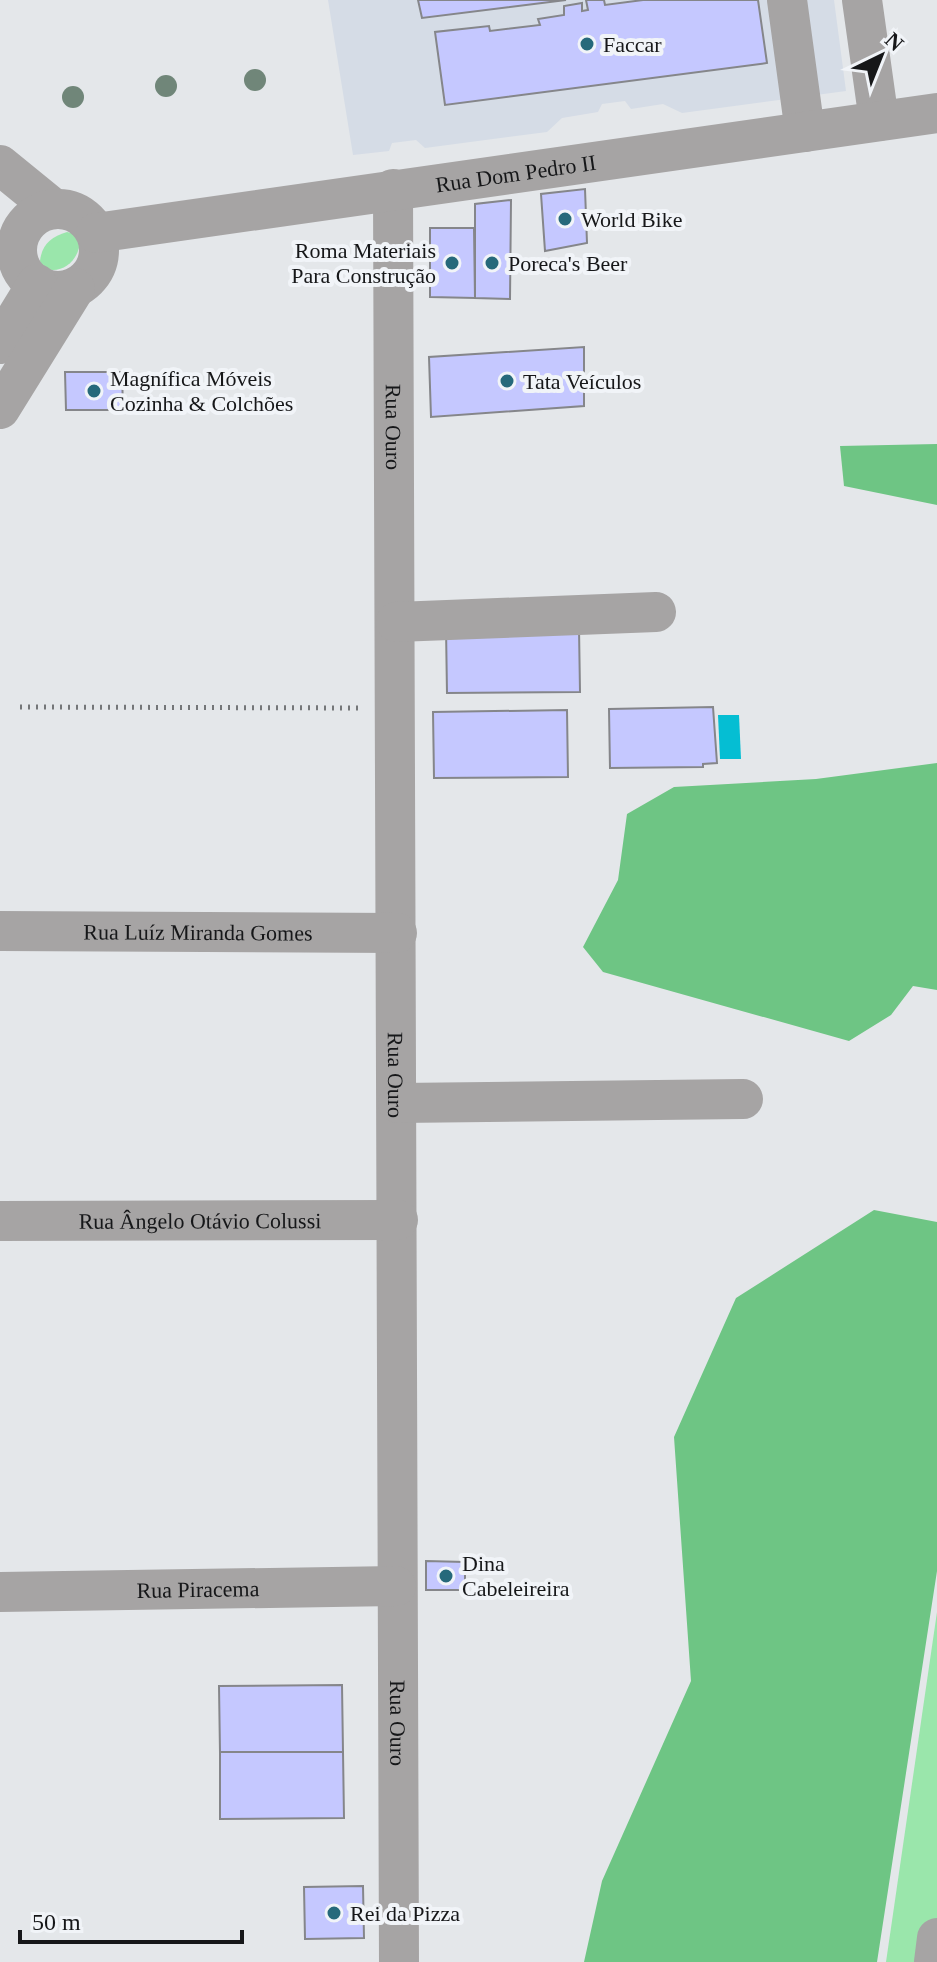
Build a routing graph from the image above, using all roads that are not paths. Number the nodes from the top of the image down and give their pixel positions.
1 (787, 0) edge
2 (862, 0) edge
3 (937, 113) edge
4 (879, 121) junction
5 (805, 132) junction
6 (0, 165) edge
7 (393, 189) junction
8 (54, 209) junction
9 (96, 233) junction
10 (25, 273) edge
11 (0, 344) edge
12 (0, 409) edge
13 (656, 612) dead end
14 (396, 622) junction
15 (0, 931) edge
16 (397, 933) junction
17 (743, 1099) dead end
18 (398, 1103) junction
19 (398, 1220) junction
20 (0, 1221) edge
21 (396, 1586) junction
22 (0, 1592) edge
23 (937, 1938) edge
24 (399, 1962) edge
25 (934, 1962) edge

1 - 5 street
2 - 4 street
3 - 4 street, Rua Dom Pedro II
4 - 5 street, Rua Dom Pedro II
5 - 7 street, Rua Dom Pedro II
6 - 8 street
7 - 9 street, Rua Dom Pedro II
7 - 14 street, Rua Ouro
8 - 9 street
8 - 10 street
9 - 10 street
10 - 11 street
10 - 12 street
13 - 14 street
14 - 16 street, Rua Ouro
15 - 16 street, Rua Luíz Miranda Gomes
16 - 18 street, Rua Ouro
17 - 18 street
18 - 19 street, Rua Ouro
19 - 20 street, Rua Ângelo Otávio Colussi
19 - 21 street, Rua Ouro
21 - 22 street, Rua Piracema
21 - 24 street, Rua Ouro
23 - 25 street

